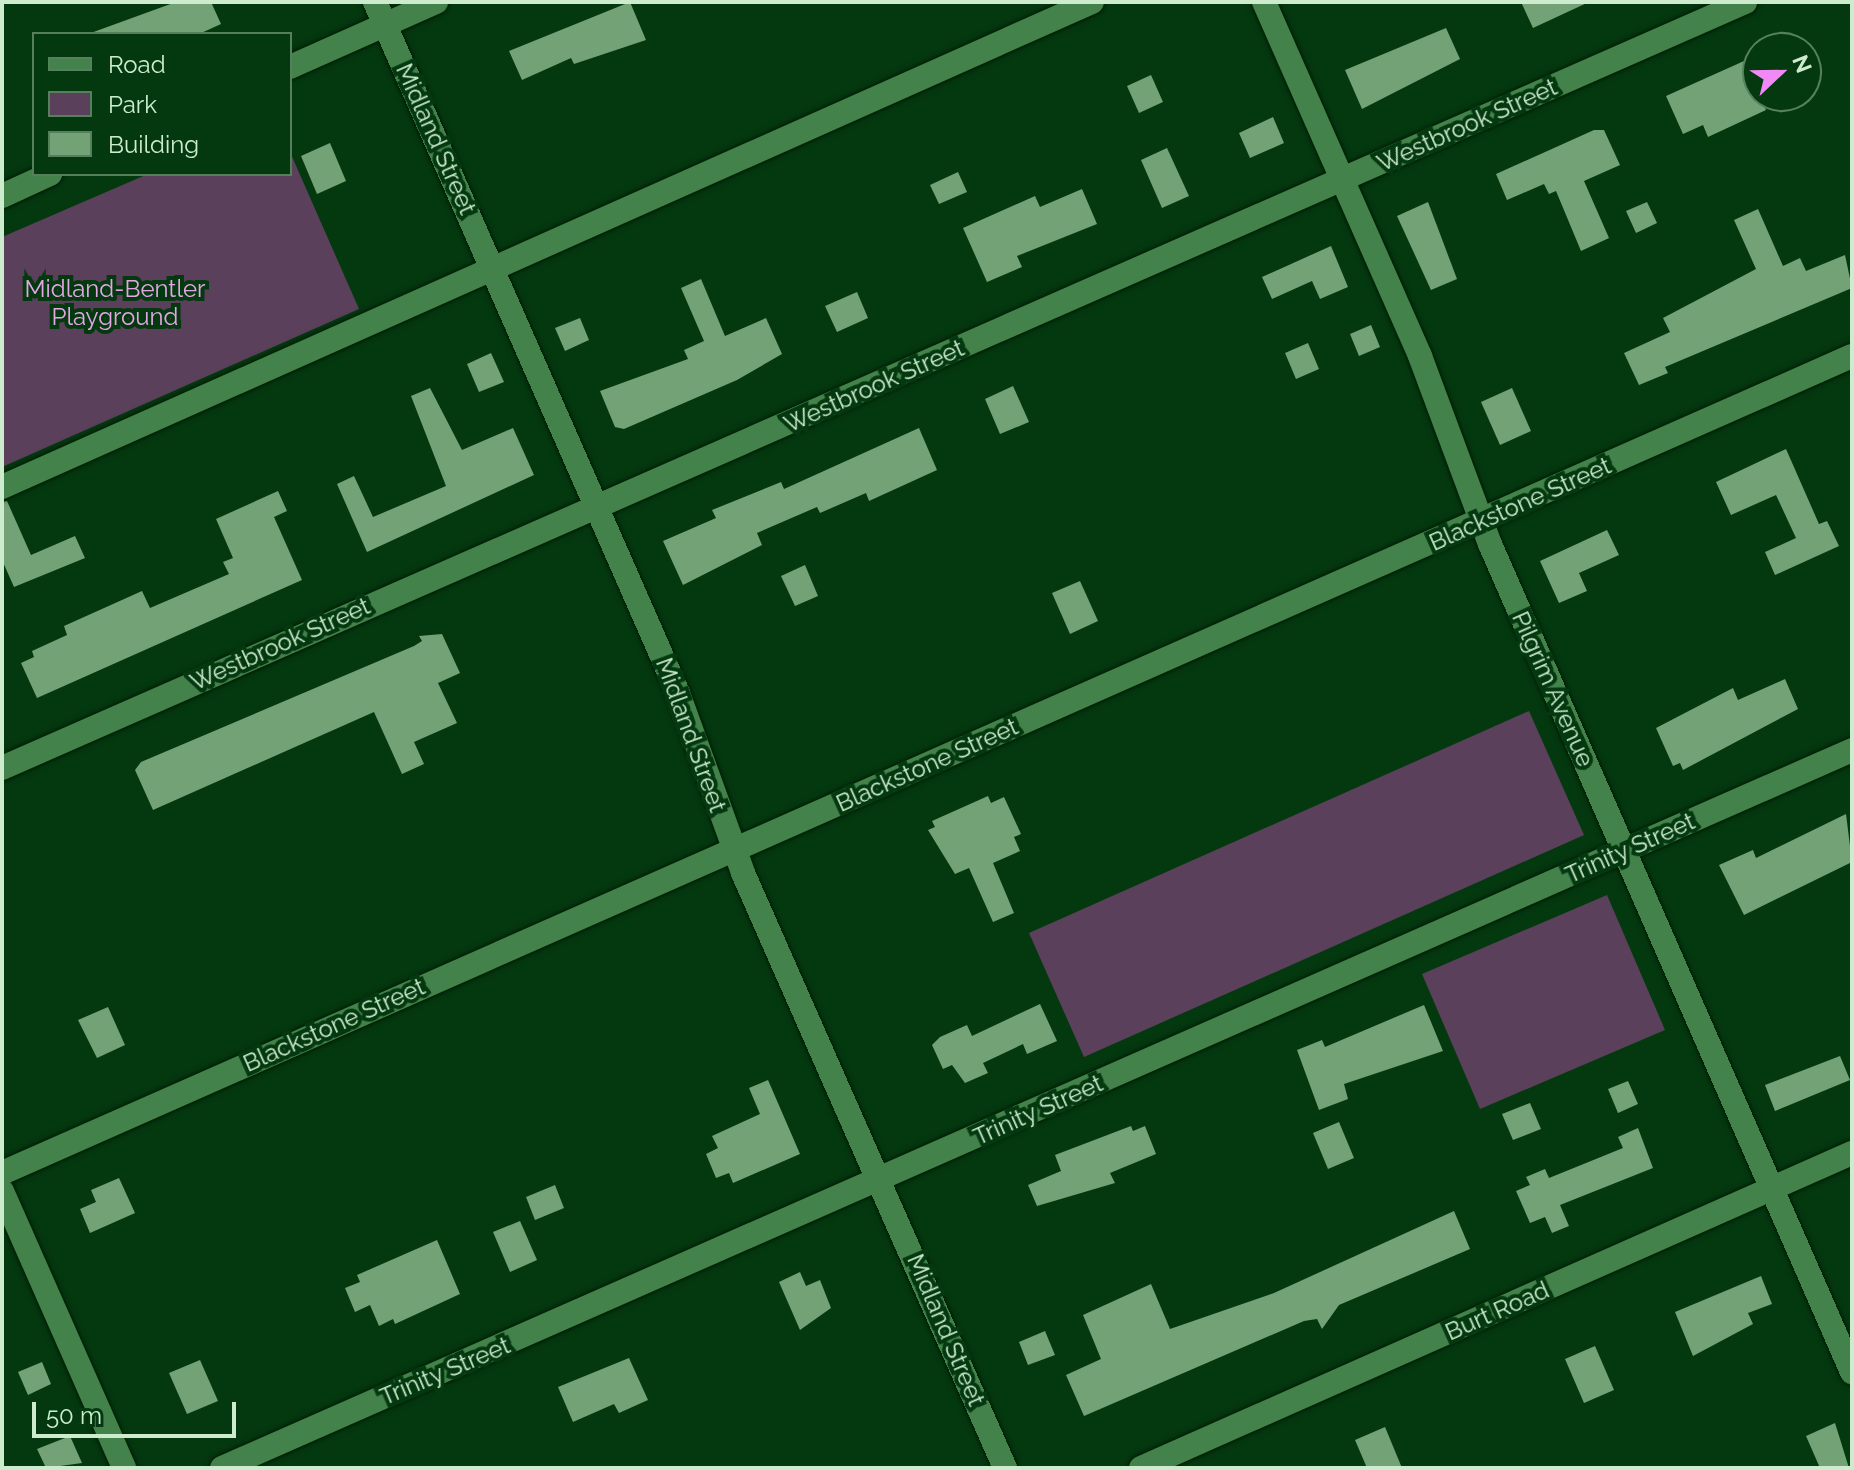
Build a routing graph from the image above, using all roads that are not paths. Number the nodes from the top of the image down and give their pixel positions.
1 (436, 2) edge
2 (1092, 2) edge
3 (1264, 2) edge
4 (1745, 2) edge
5 (380, 13) edge
6 (292, 66) edge
7 (46, 176) edge
8 (1342, 181) junction
9 (2, 196) edge
10 (493, 268) junction
11 (1852, 356) edge
12 (2, 487) edge
13 (598, 508) junction
14 (1482, 520) junction
15 (1852, 750) edge
16 (2, 768) edge
17 (734, 849) junction
18 (1624, 851) junction
19 (1852, 1153) edge
20 (2, 1173) edge
21 (881, 1180) junction
22 (1771, 1189) junction
23 (2, 1191) edge
24 (1852, 1372) edge
25 (124, 1468) edge
26 (222, 1468) edge
27 (1005, 1468) edge
28 (1141, 1468) edge

1 - 5 street
2 - 10 street
3 - 8 street, Pilgrim Avenue
4 - 8 street, Westbrook Street
5 - 6 street
5 - 10 street, Midland Street
7 - 9 street
8 - 13 street, Westbrook Street
8 - 14 street, Pilgrim Avenue
10 - 12 street
10 - 13 street, Midland Street
11 - 14 street, Blackstone Street
13 - 16 street, Westbrook Street
13 - 17 street, Midland Street
14 - 17 street, Blackstone Street
14 - 18 street, Pilgrim Avenue
15 - 18 street, Trinity Street
17 - 20 street, Blackstone Street
17 - 21 street, Midland Street
18 - 21 street, Trinity Street
18 - 22 street, Pilgrim Avenue
19 - 22 street, Burt Road
21 - 26 street, Trinity Street
21 - 27 street, Midland Street
22 - 24 street, Pilgrim Avenue
22 - 28 street, Burt Road
23 - 25 street

